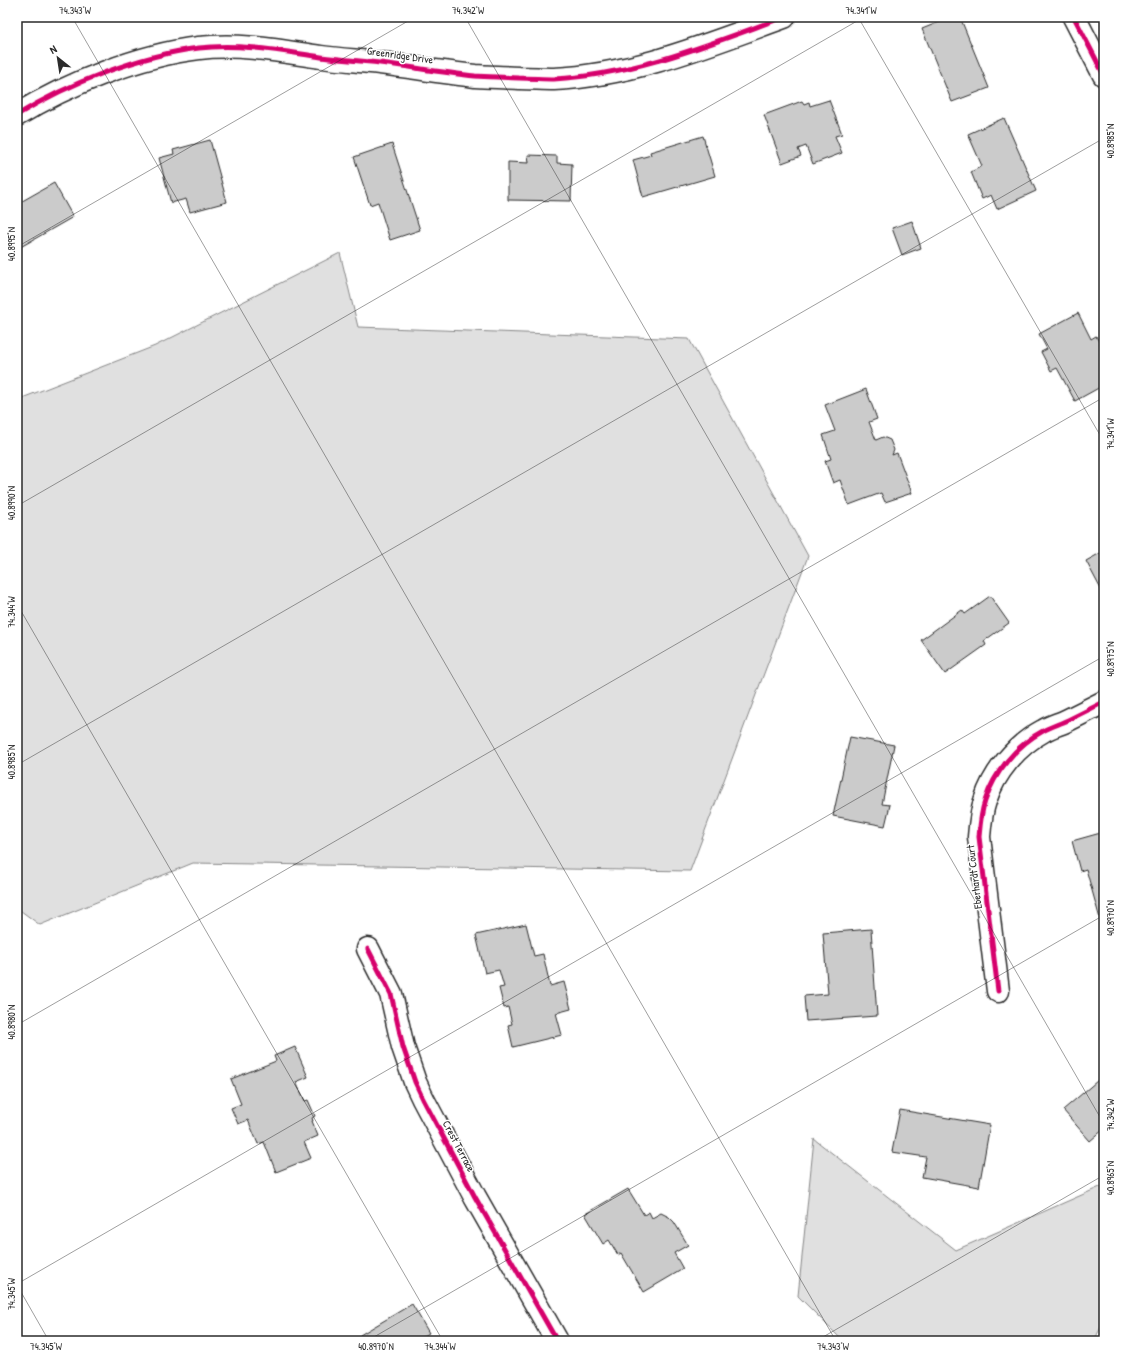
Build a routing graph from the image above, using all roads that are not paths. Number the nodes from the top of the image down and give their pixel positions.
1 (784, 17) edge
2 (1074, 17) edge
3 (1104, 75) edge
4 (17, 115) edge
5 (1104, 702) edge
6 (368, 949) dead end
7 (998, 991) dead end
8 (557, 1341) edge

1 - 4 street, Greenridge Drive
2 - 3 street
5 - 7 street, Eberhardt Court
6 - 8 street, Crest Terrace

